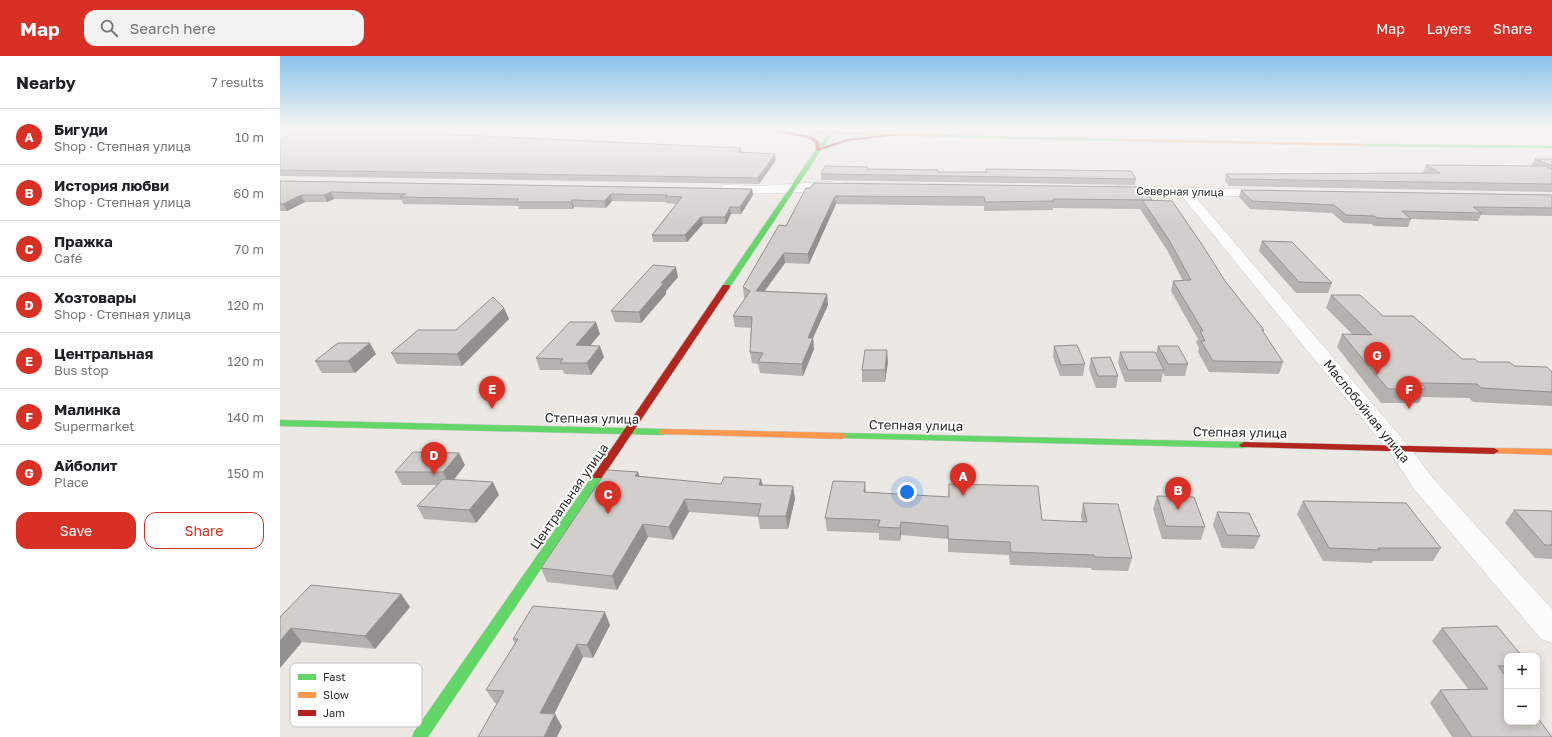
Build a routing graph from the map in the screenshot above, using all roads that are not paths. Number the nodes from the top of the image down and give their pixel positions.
1 (811, 160) edge
2 (855, 185) edge
3 (792, 187) junction
4 (711, 189) edge
5 (1106, 190) edge
6 (1184, 191) junction
7 (1278, 193) edge
8 (280, 423) edge
9 (629, 432) junction
10 (1399, 449) junction
11 (1552, 452) edge
12 (1552, 630) edge
13 (419, 737) edge

1 - 3 main road, Центральная улица
2 - 3 street
3 - 4 street
3 - 9 main road, Центральная улица
5 - 6 street, Северная улица
6 - 7 street, Северная улица
6 - 10 street, Маслобойная улица
8 - 9 main road, Степная улица
9 - 10 main road, Степная улица
9 - 13 main road, Центральная улица
10 - 11 main road, Степная улица
10 - 12 street, Маслобойная улица

